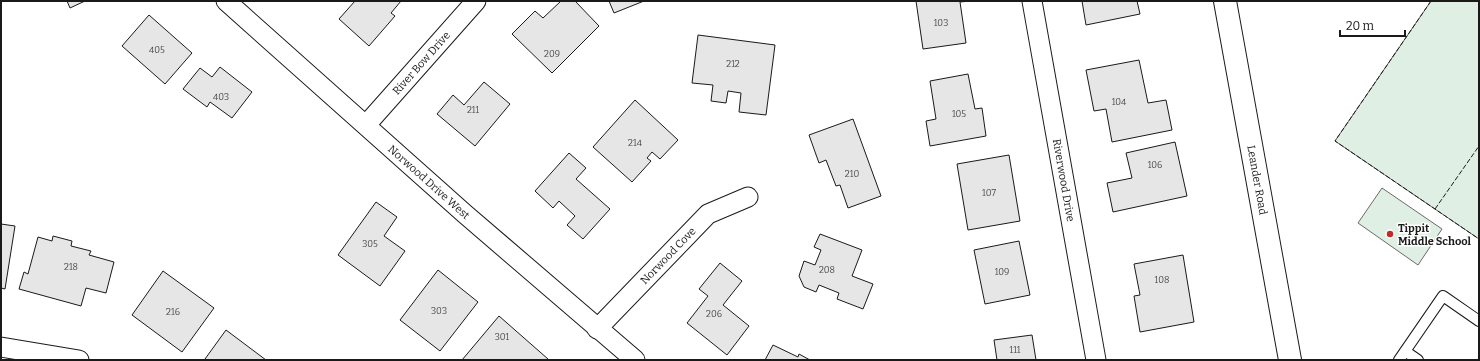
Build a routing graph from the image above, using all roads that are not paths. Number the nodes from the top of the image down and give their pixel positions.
1 (226, 1) edge
2 (476, 1) edge
3 (1032, 1) edge
4 (1225, 1) edge
5 (366, 125) junction
6 (748, 197) dead end
7 (1479, 321) edge
8 (597, 328) junction
9 (1, 347) edge
10 (1405, 351) junction
11 (79, 360) edge
12 (635, 360) edge
13 (1096, 360) edge
14 (1290, 360) edge
15 (1399, 360) edge
16 (1418, 360) edge

1 - 5 street, Norwood Drive West
2 - 5 street, River Bow Drive
3 - 13 street, Riverwood Drive
4 - 14 main road, Leander Road
5 - 8 street, Norwood Drive West
6 - 8 street, Norwood Cove
7 - 10 lane
8 - 12 street, Norwood Drive West
9 - 11 street
10 - 15 lane
10 - 16 lane

